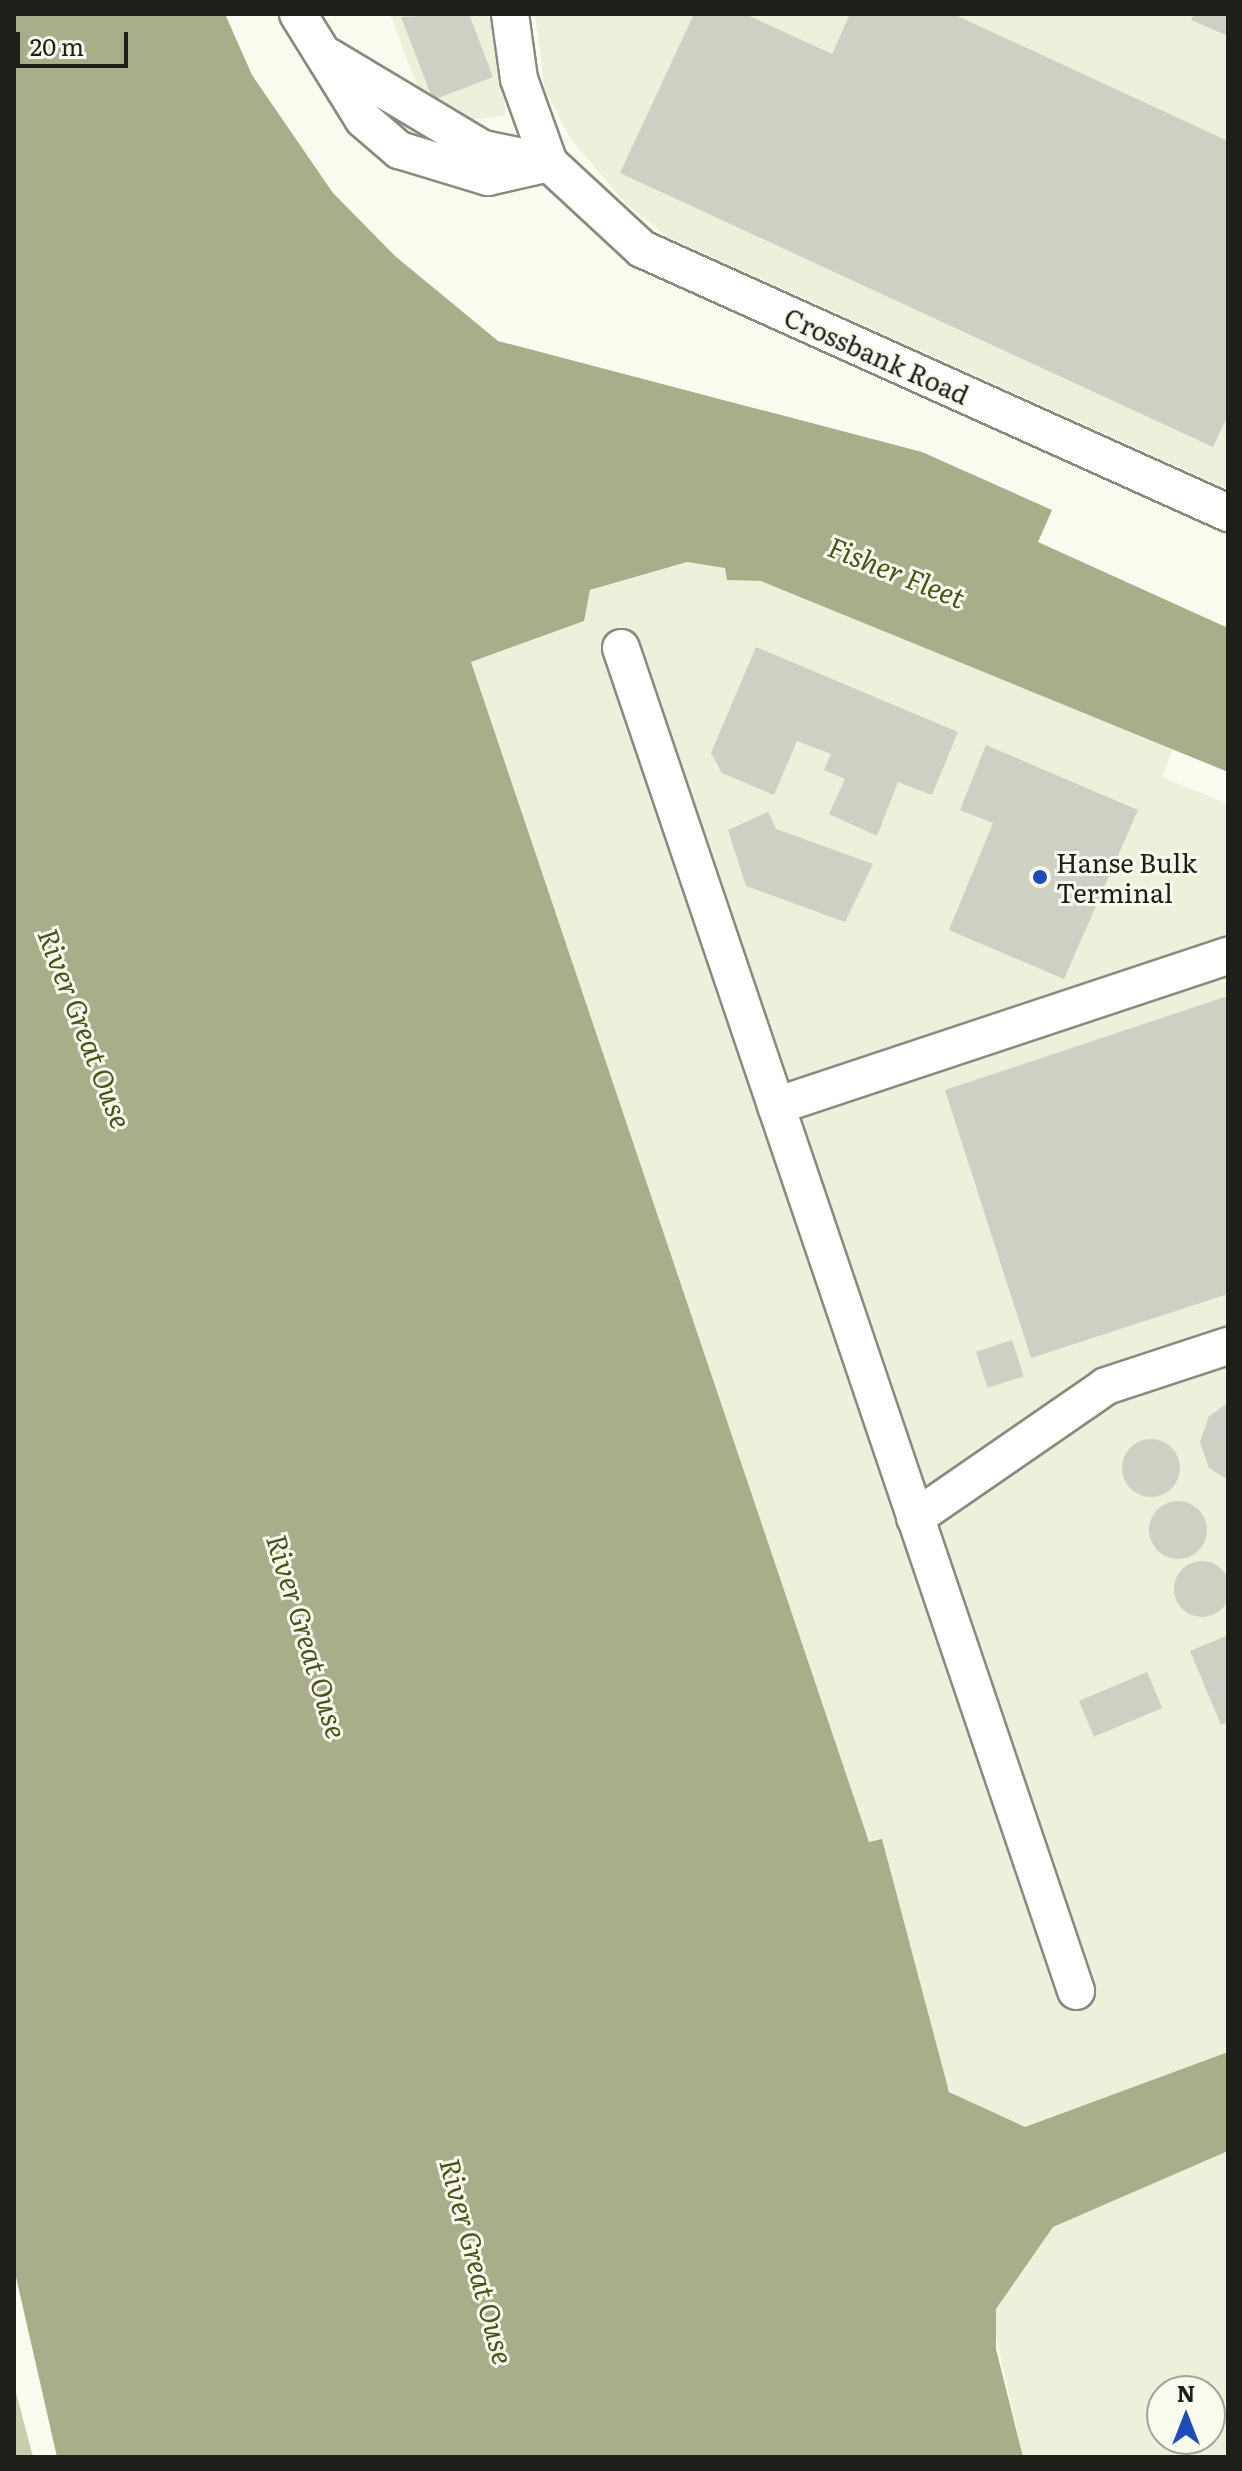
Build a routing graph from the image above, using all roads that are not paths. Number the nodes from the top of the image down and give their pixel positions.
1 (298, 14) edge
2 (510, 14) edge
3 (549, 163) junction
4 (1228, 513) edge
5 (621, 648) dead end
6 (1228, 956) edge
7 (776, 1106) junction
8 (1228, 1346) edge
9 (915, 1518) junction
10 (1076, 1991) dead end

1 - 3 street
2 - 3 street, Crossbank Road
3 - 4 street, Crossbank Road
5 - 7 street
6 - 7 street
7 - 9 street
8 - 9 street
9 - 10 street

